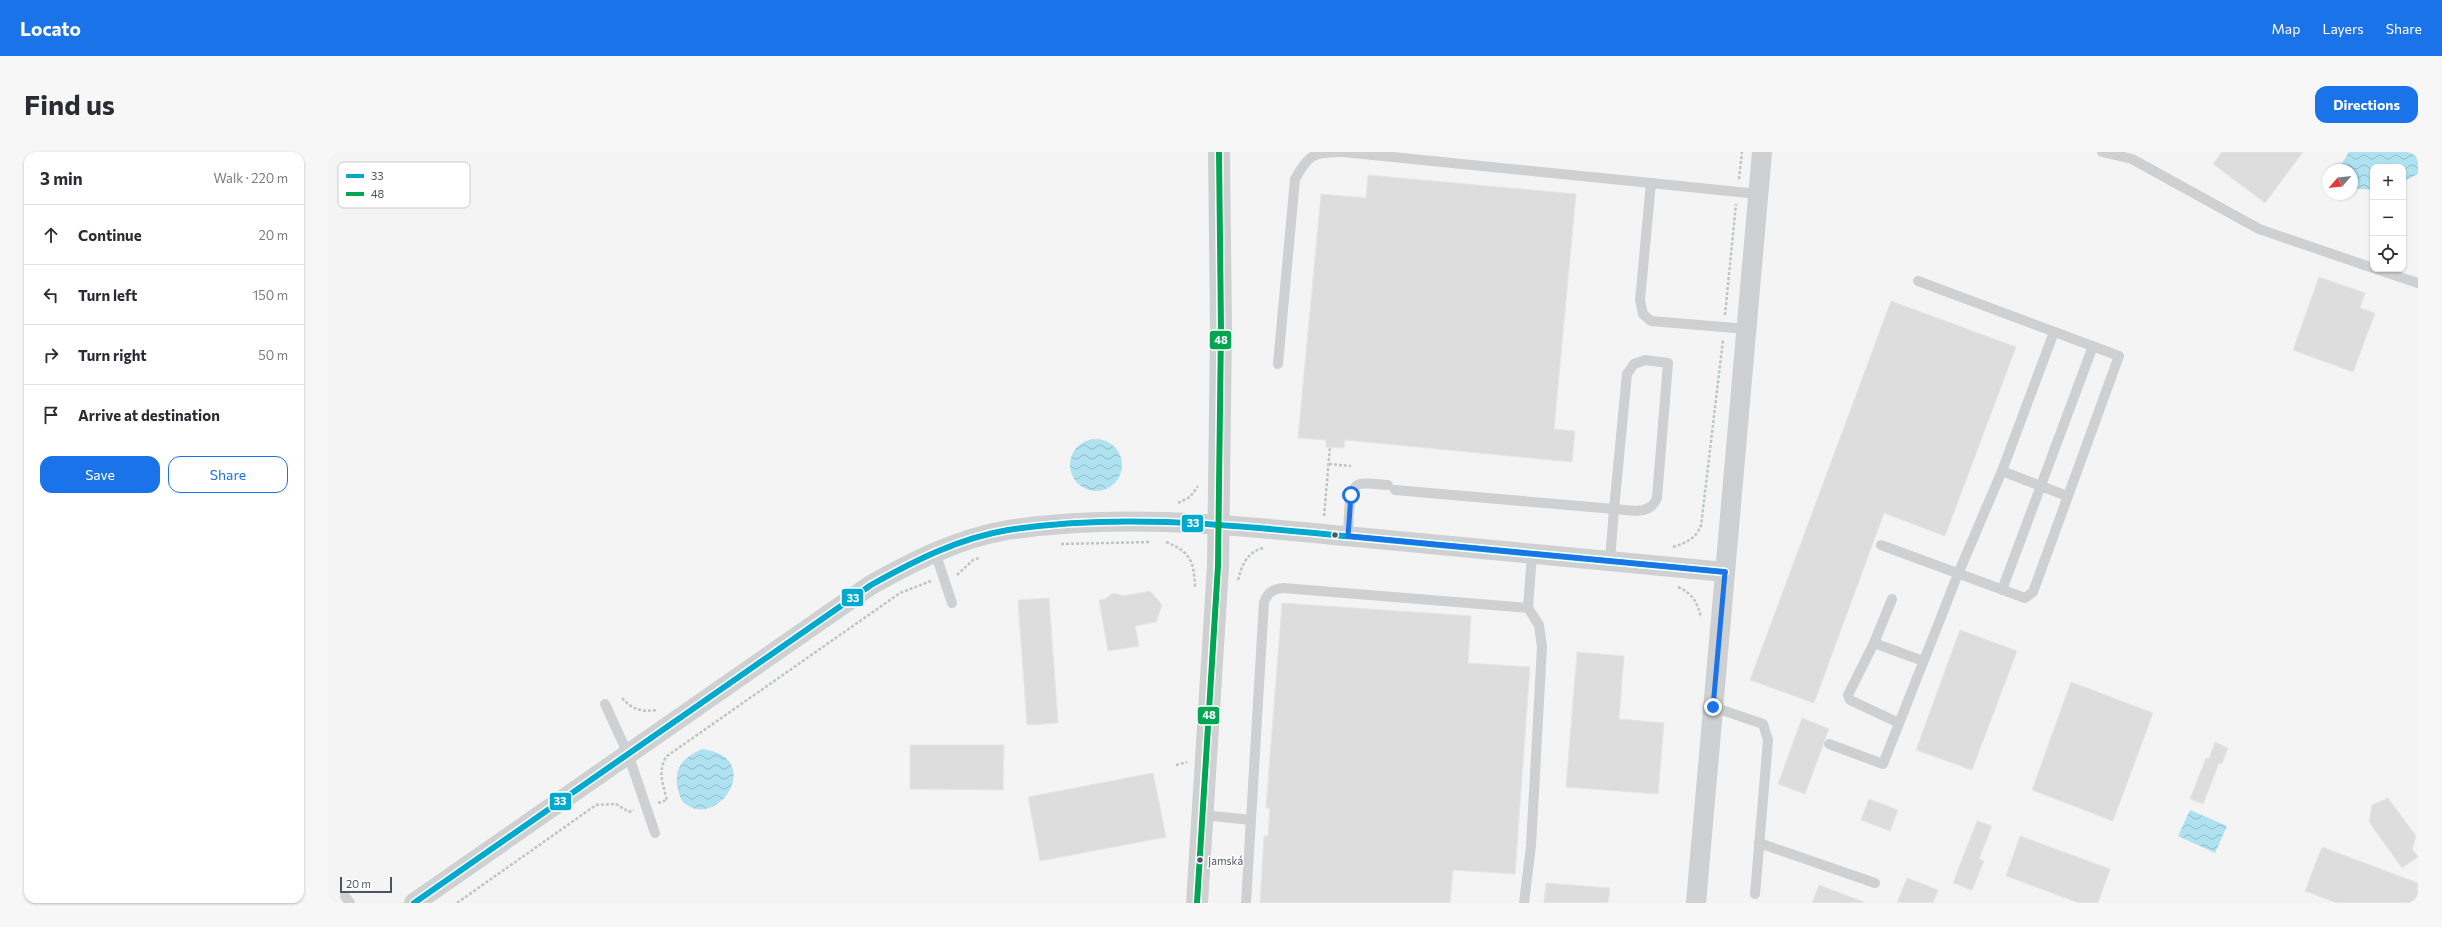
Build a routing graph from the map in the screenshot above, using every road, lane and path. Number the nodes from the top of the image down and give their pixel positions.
1 (1219, 152) edge
2 (1742, 152) edge
3 (1762, 152) edge
4 (2102, 152) edge
5 (1651, 183) junction
6 (1737, 192) junction
7 (1758, 194) junction
8 (2370, 267) edge
9 (2385, 272) edge
10 (1918, 281) dead end
11 (2418, 283) edge
12 (1724, 327) junction
13 (1747, 329) junction
14 (2054, 332) junction
15 (2093, 346) junction
16 (1278, 364) dead end
17 (1330, 447) dead end
18 (1329, 464) junction
19 (1351, 466) dead end
20 (2002, 471) junction
21 (2041, 486) junction
22 (2067, 496) junction
23 (1614, 508) junction
24 (1324, 517) dead end
25 (1219, 524) junction
26 (1348, 536) junction
27 (1056, 545) dead end
28 (1881, 545) dead end
29 (1269, 546) dead end
30 (1669, 549) dead end
31 (935, 552) junction
32 (1532, 554) junction
33 (983, 556) dead end
34 (1610, 561) junction
35 (1725, 572) junction
36 (960, 574) dead end
37 (1958, 574) junction
38 (934, 580) dead end
39 (1236, 584) dead end
40 (1672, 585) dead end
41 (2002, 590) junction
42 (1195, 594) dead end
43 (1892, 599) dead end
44 (952, 603) dead end
45 (1528, 608) junction
46 (1702, 621) dead end
47 (1874, 643) junction
48 (1923, 661) junction
49 (605, 704) dead end
50 (1713, 707) junction
51 (1899, 723) junction
52 (1829, 744) dead end
53 (628, 754) junction
54 (1190, 762) dead end
55 (1176, 765) dead end
56 (647, 806) junction
57 (1203, 815) junction
58 (1251, 820) junction
59 (655, 833) dead end
60 (1759, 842) junction
61 (1875, 883) dead end
62 (1755, 894) dead end
63 (414, 903) edge
64 (457, 903) edge
65 (1197, 903) edge
66 (1246, 903) edge
67 (1524, 903) edge
68 (1696, 903) edge

1 - 25 street
2 - 6 path
3 - 7 street
4 - 8 lane
5 - 6 lane
5 - 12 lane
5 - 16 lane
6 - 7 lane
6 - 12 path
7 - 13 street
9 - 11 lane
10 - 14 lane
12 - 13 lane
12 - 30 path
13 - 35 street
14 - 15 lane
14 - 20 lane
15 - 21 lane
15 - 22 lane
17 - 18 path
18 - 19 path
18 - 24 path
20 - 21 lane
20 - 37 lane
21 - 22 lane
21 - 41 lane
22 - 41 lane
23 - 23 lane
23 - 26 lane
23 - 34 lane
25 - 26 street
25 - 31 street
25 - 57 street
26 - 32 street
27 - 42 path
28 - 37 lane
29 - 39 path
31 - 44 lane
31 - 53 street
32 - 34 street
32 - 45 lane
33 - 36 path
34 - 35 street
35 - 50 street
37 - 41 lane
37 - 48 lane
38 - 56 path
40 - 46 path
43 - 47 lane
45 - 58 lane
45 - 67 lane
47 - 48 lane
47 - 51 lane
48 - 51 lane
49 - 53 lane
50 - 60 lane
50 - 68 street
51 - 52 lane
53 - 56 lane
53 - 63 street
54 - 55 path
56 - 59 lane
56 - 64 path
57 - 58 lane
57 - 65 street
58 - 66 lane
60 - 61 lane
60 - 62 lane

